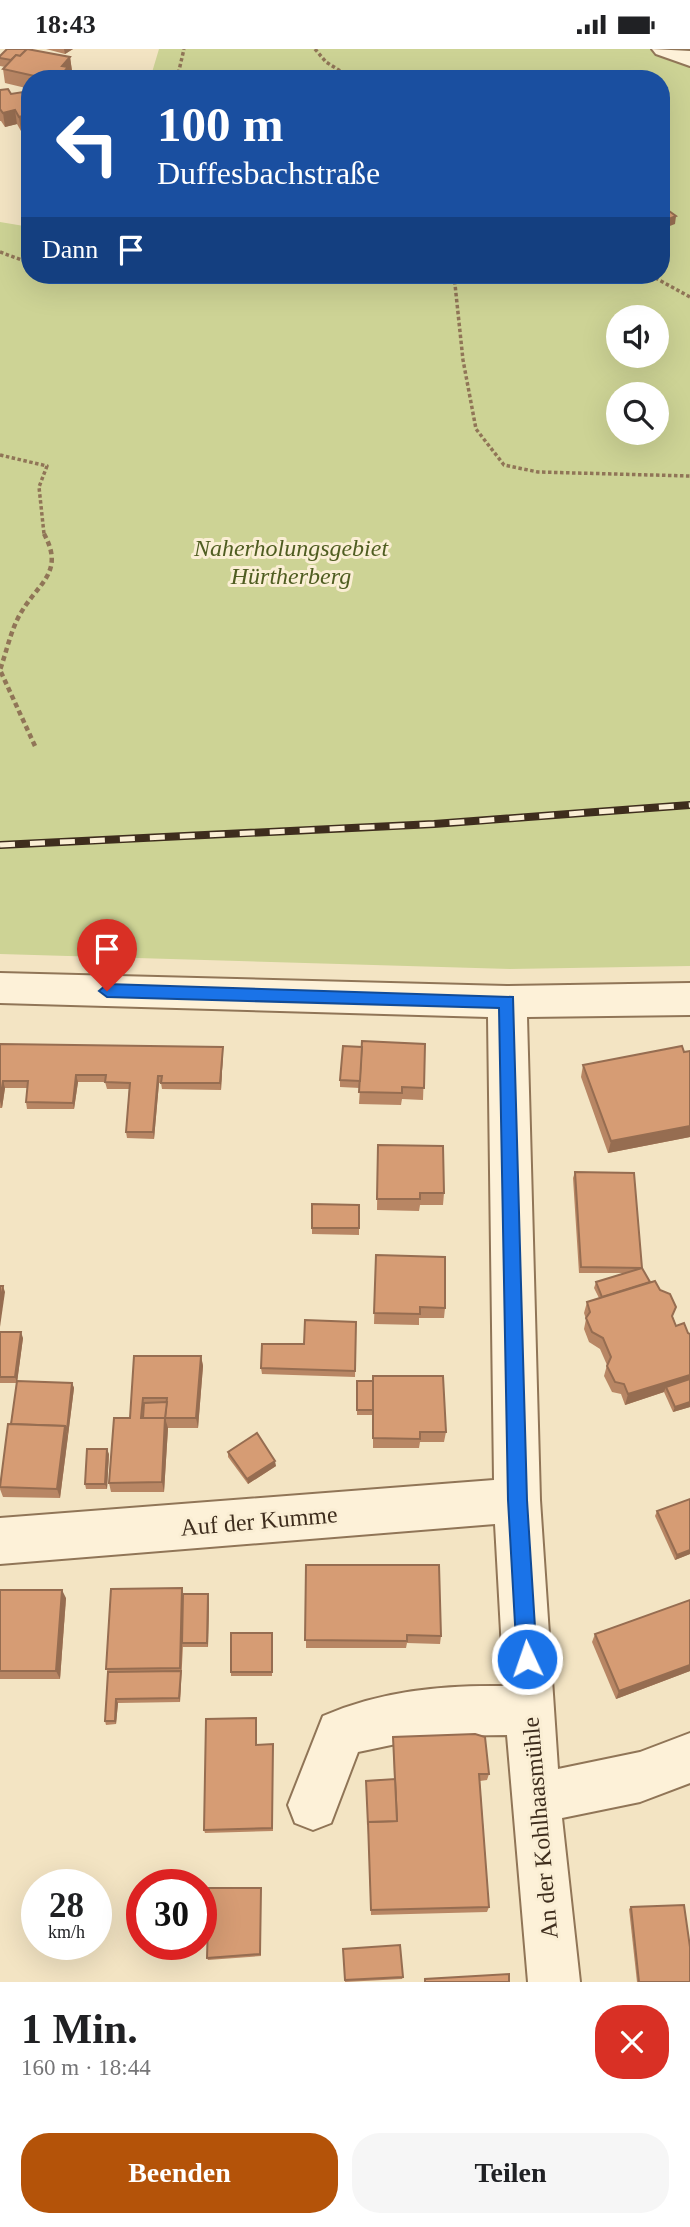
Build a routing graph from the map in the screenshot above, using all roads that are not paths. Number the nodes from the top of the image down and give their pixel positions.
1 (663, 49) edge
2 (690, 59) edge
3 (0, 988) edge
4 (690, 999) edge
5 (507, 1002) junction
6 (517, 1500) junction
7 (0, 1541) edge
8 (530, 1713) junction
9 (690, 1758) edge
10 (535, 1799) junction
11 (313, 1805) dead end
12 (554, 1982) edge

1 - 2 street
3 - 5 street
4 - 5 street
5 - 6 street, An der Kohlhaasmühle
6 - 7 street, Auf der Kumme
6 - 8 street, An der Kohlhaasmühle
8 - 10 street, An der Kohlhaasmühle
8 - 11 street
9 - 10 street
10 - 12 street, An der Kohlhaasmühle

